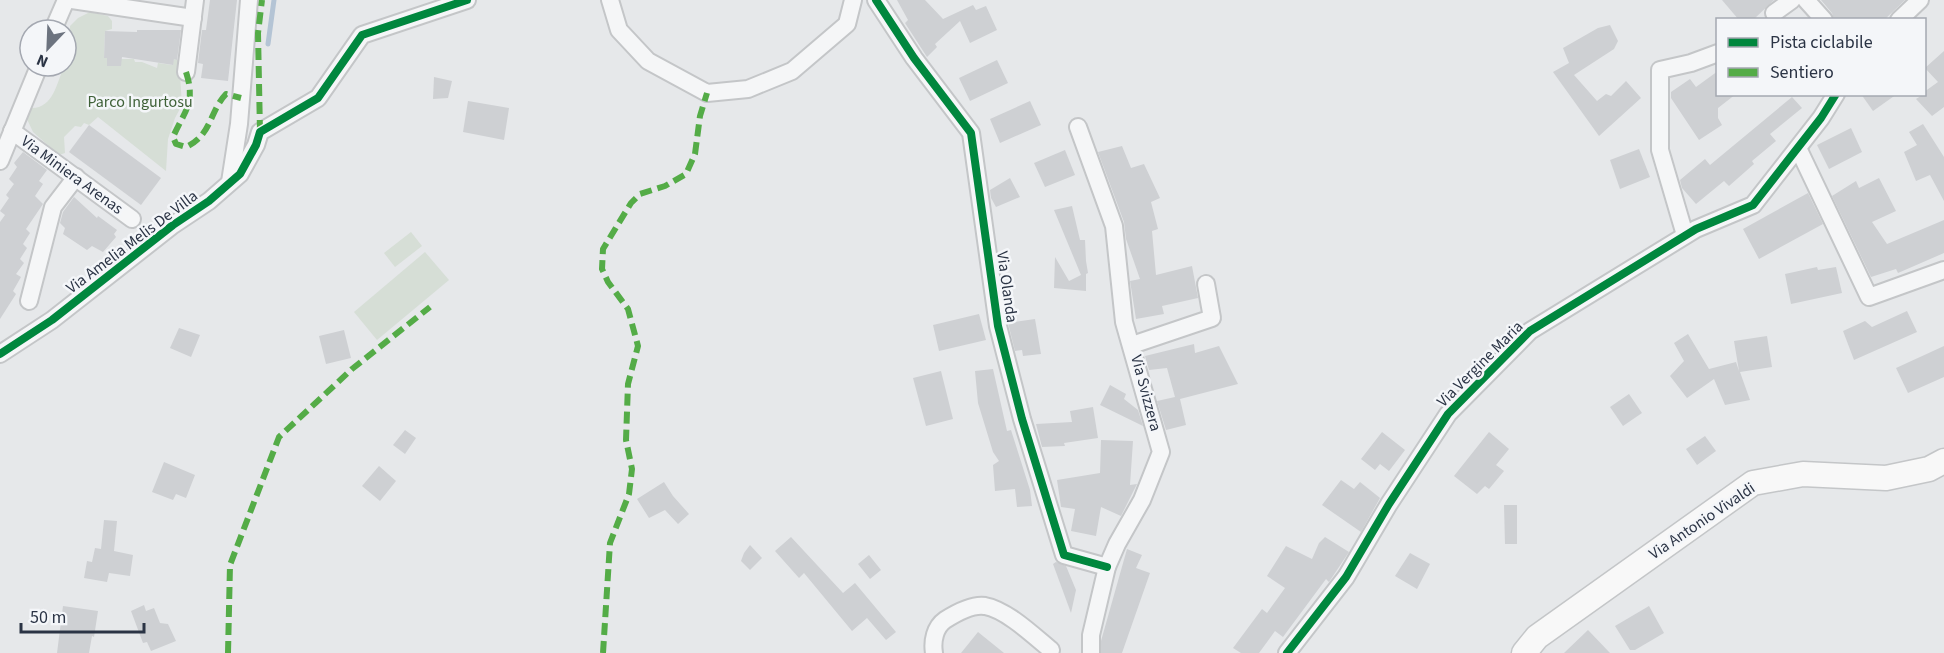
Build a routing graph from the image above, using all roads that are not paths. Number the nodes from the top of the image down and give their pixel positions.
1 (66, 0) edge
2 (72, 0) edge
3 (195, 0) edge
4 (249, 0) edge
5 (467, 0) edge
6 (610, 0) edge
7 (853, 0) edge
8 (876, 0) edge
9 (1792, 0) edge
10 (1806, 0) edge
11 (1920, 0) edge
12 (146, 6) edge
13 (1774, 13) dead end
14 (58, 18) edge
15 (193, 18) junction
16 (1822, 18) edge
17 (1901, 18) edge
18 (1716, 54) edge
19 (186, 72) dead end
20 (34, 78) edge
21 (1835, 96) edge
22 (1078, 127) dead end
23 (12, 131) junction
24 (1798, 148) junction
25 (0, 161) edge
26 (76, 177) junction
27 (230, 182) junction
28 (132, 219) dead end
29 (1685, 235) junction
30 (1944, 270) edge
31 (1206, 284) dead end
32 (29, 301) dead end
33 (1132, 345) junction
34 (0, 354) edge
35 (1944, 461) edge
36 (1107, 567) junction
37 (1051, 650) dead end
38 (934, 653) edge
39 (1091, 653) edge
40 (1287, 653) edge
41 (1524, 653) edge

1 - 14 street
2 - 12 street
3 - 15 street
4 - 27 street
5 - 27 street, Via Amelia Melis De Villa
6 - 7 street
8 - 36 street, Via Olanda
9 - 13 street
10 - 16 street
11 - 17 street
12 - 15 street
15 - 19 street
18 - 29 street
20 - 23 street
21 - 24 street, Via Vergine Maria
22 - 33 street, Via Svizzera
23 - 25 street
23 - 26 street, Via Miniera Arenas
24 - 29 street, Via Vergine Maria
24 - 30 street
26 - 28 street, Via Miniera Arenas
26 - 32 street
27 - 34 street, Via Amelia Melis De Villa
29 - 40 street, Via Vergine Maria
31 - 33 street
33 - 36 street, Via Svizzera
35 - 41 main road, Via Antonio Vivaldi
36 - 39 street, Via Svizzera
37 - 38 street

